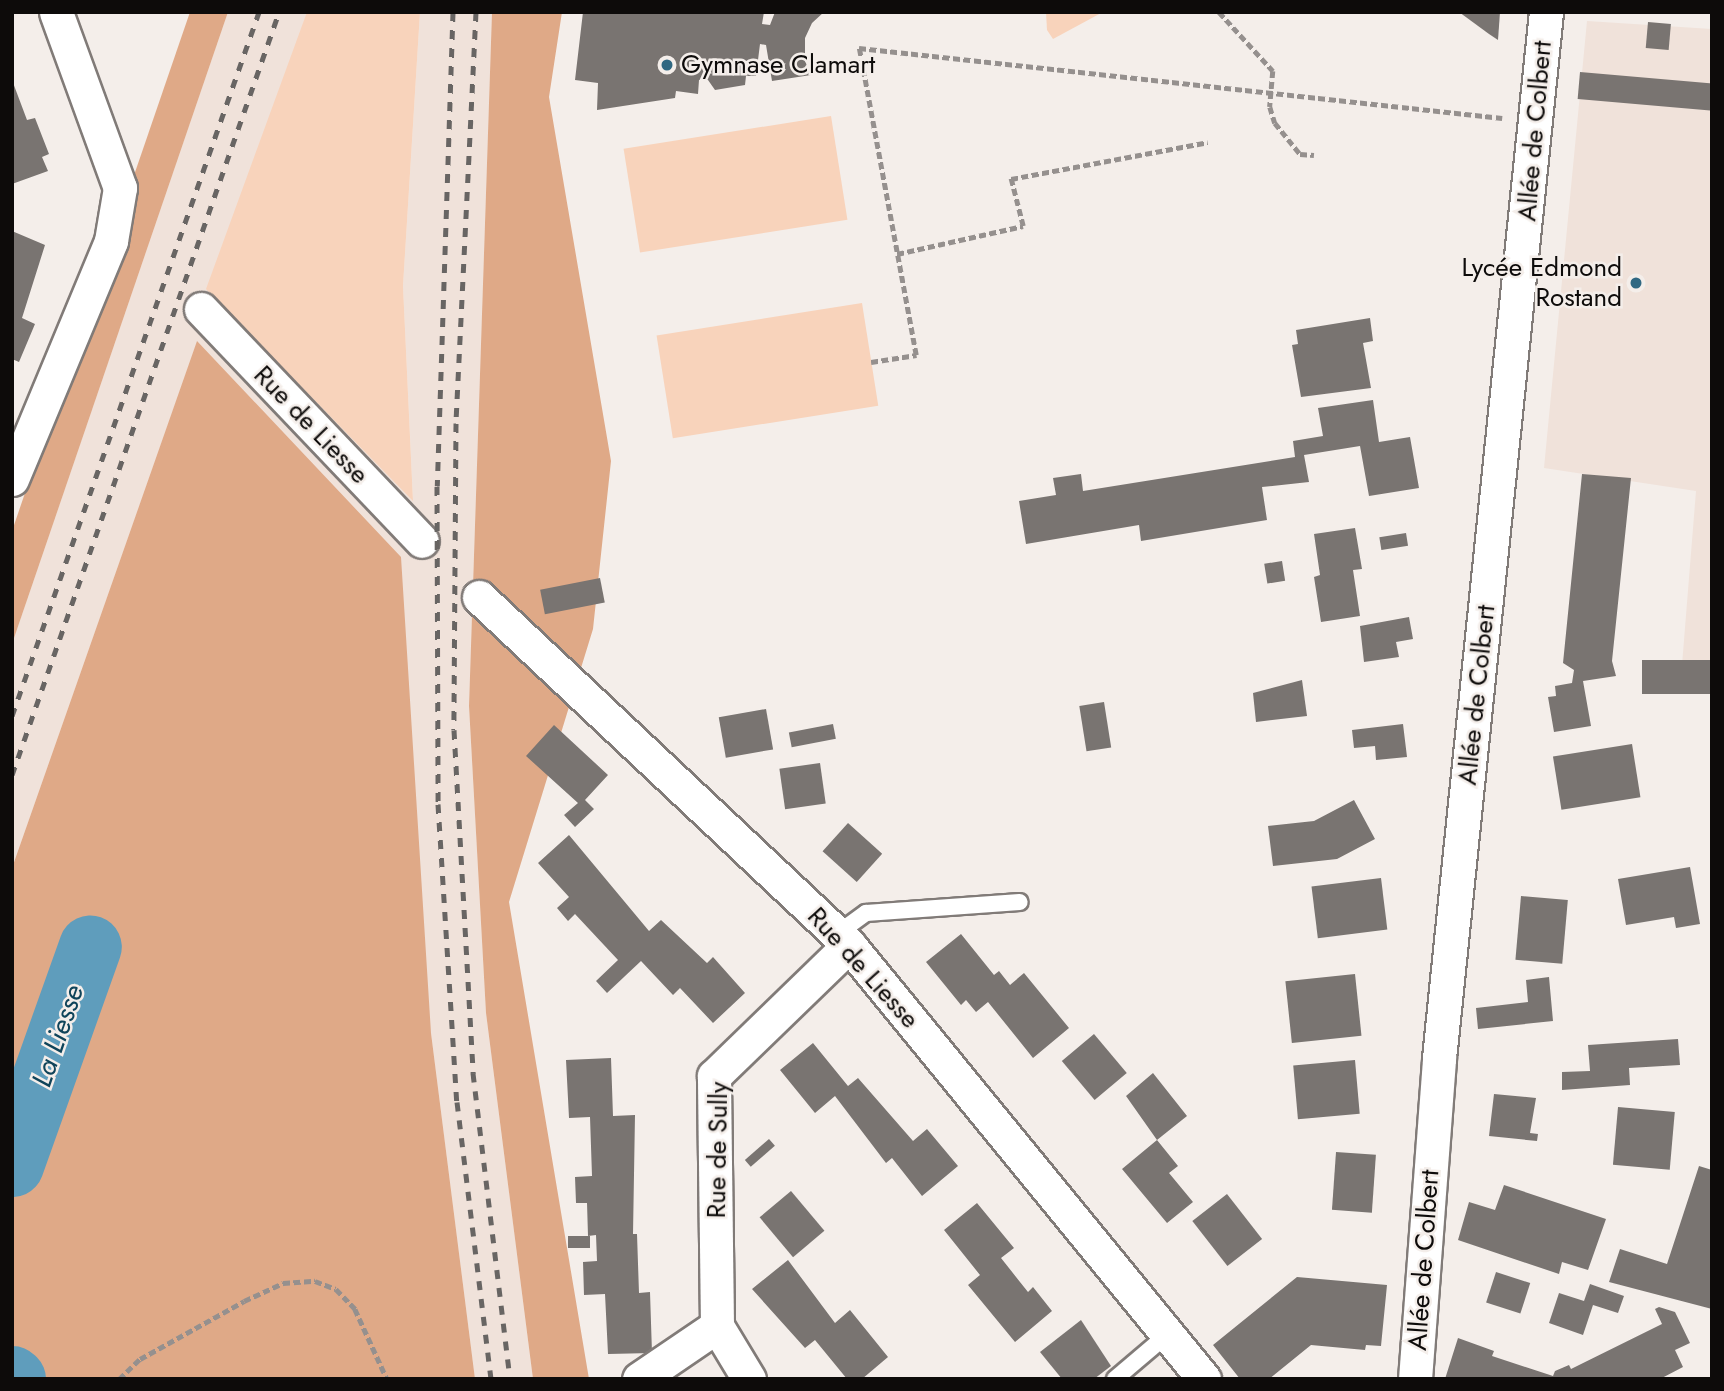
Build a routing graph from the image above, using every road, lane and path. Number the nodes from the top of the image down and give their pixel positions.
1 (56, 12) edge
2 (1219, 12) edge
3 (1546, 12) edge
4 (1273, 91) junction
5 (1536, 122) junction
6 (1208, 142) dead end
7 (1314, 155) dead end
8 (897, 254) junction
9 (201, 309) dead end
10 (871, 362) dead end
11 (12, 479) edge
12 (422, 541) dead end
13 (479, 597) dead end
14 (1020, 902) dead end
15 (843, 940) junction
16 (717, 1326) junction
17 (1169, 1333) junction
18 (122, 1377) edge
19 (387, 1379) edge
20 (639, 1379) edge
21 (749, 1379) edge
22 (1115, 1379) edge
23 (1204, 1379) edge
24 (1415, 1379) edge

1 - 11 street
2 - 4 path
3 - 5 street, Allée de Colbert
4 - 5 path
4 - 7 path
4 - 8 path
5 - 24 street, Allée de Colbert
6 - 8 path
8 - 10 path
9 - 12 street, Rue de Liesse
13 - 15 street, Rue de Liesse
14 - 15 lane
15 - 16 street, Rue de Sully
15 - 17 street, Rue de Liesse
16 - 20 street
16 - 21 street
17 - 22 lane
17 - 23 street, Rue de Liesse
18 - 19 path

